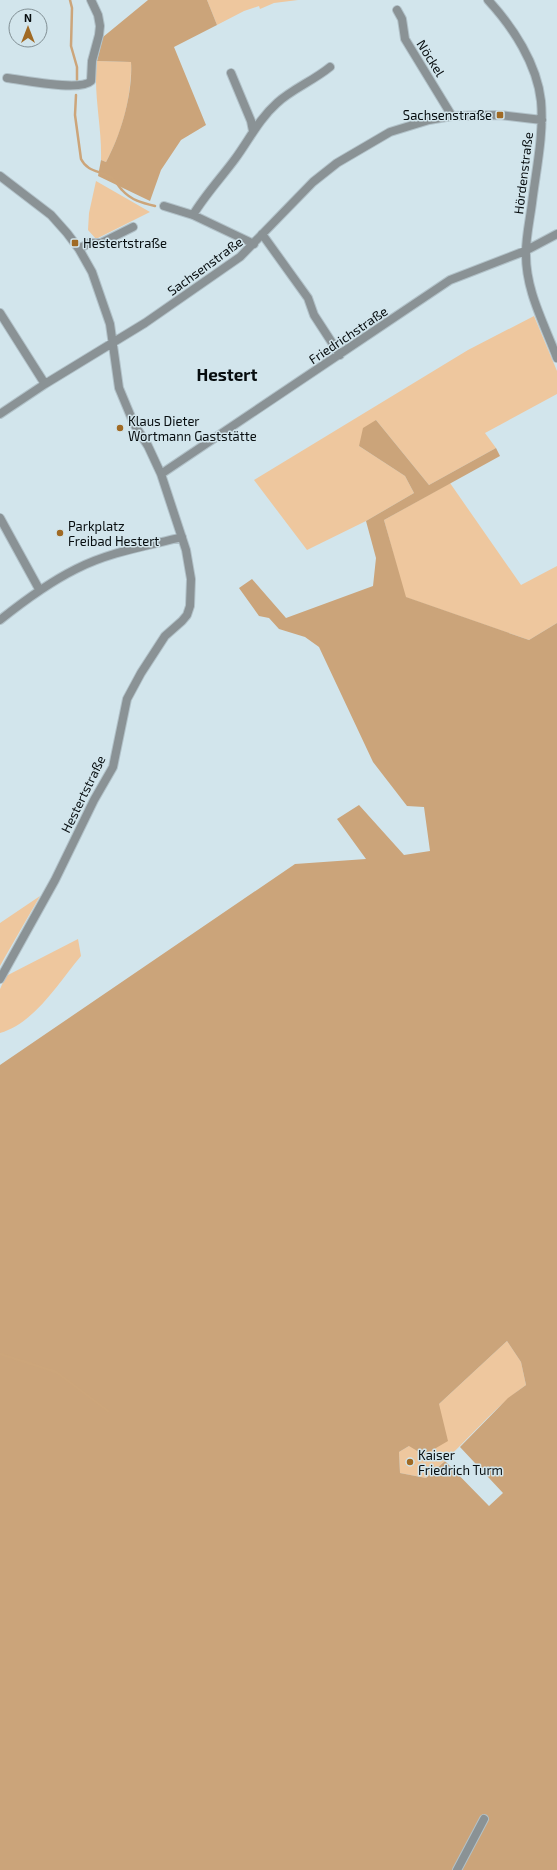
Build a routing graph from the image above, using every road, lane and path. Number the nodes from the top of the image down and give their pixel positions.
1 (91, 0) edge
2 (488, 0) edge
3 (398, 10) dead end
4 (330, 67) dead end
5 (231, 73) dead end
6 (7, 78) dead end
7 (452, 116) junction
8 (542, 120) junction
9 (253, 131) junction
10 (0, 176) edge
11 (164, 206) dead end
12 (193, 215) junction
13 (133, 227) dead end
14 (262, 234) junction
15 (557, 234) edge
16 (254, 244) junction
17 (79, 249) junction
18 (526, 251) junction
19 (0, 314) edge
20 (113, 342) junction
21 (556, 353) edge
22 (340, 355) junction
23 (45, 384) junction
24 (0, 414) edge
25 (161, 474) junction
26 (0, 518) edge
27 (182, 537) junction
28 (40, 589) junction
29 (0, 620) edge
30 (0, 979) edge
31 (484, 1819) dead end
32 (457, 1870) edge

1 - 6 street
2 - 8 street, Hördenstraße
3 - 7 street, Nöckel
4 - 9 street
5 - 9 street
7 - 8 street, Sachsenstraße
7 - 14 street, Sachsenstraße
8 - 18 street, Hördenstraße
9 - 12 street
10 - 17 street, Hestertstraße
11 - 12 street
12 - 16 street
13 - 17 street
14 - 16 street, Sachsenstraße
14 - 22 street
15 - 18 street, Friedrichstraße
16 - 20 street, Sachsenstraße
17 - 20 street, Hestertstraße
18 - 21 street, Hördenstraße
18 - 22 street, Friedrichstraße
19 - 23 street
20 - 23 street, Sachsenstraße
20 - 25 street, Hestertstraße
22 - 25 street, Friedrichstraße
23 - 24 street, Sachsenstraße
25 - 27 street, Hestertstraße
26 - 28 street
27 - 28 street
27 - 30 street, Hestertstraße
28 - 29 street
31 - 32 street

